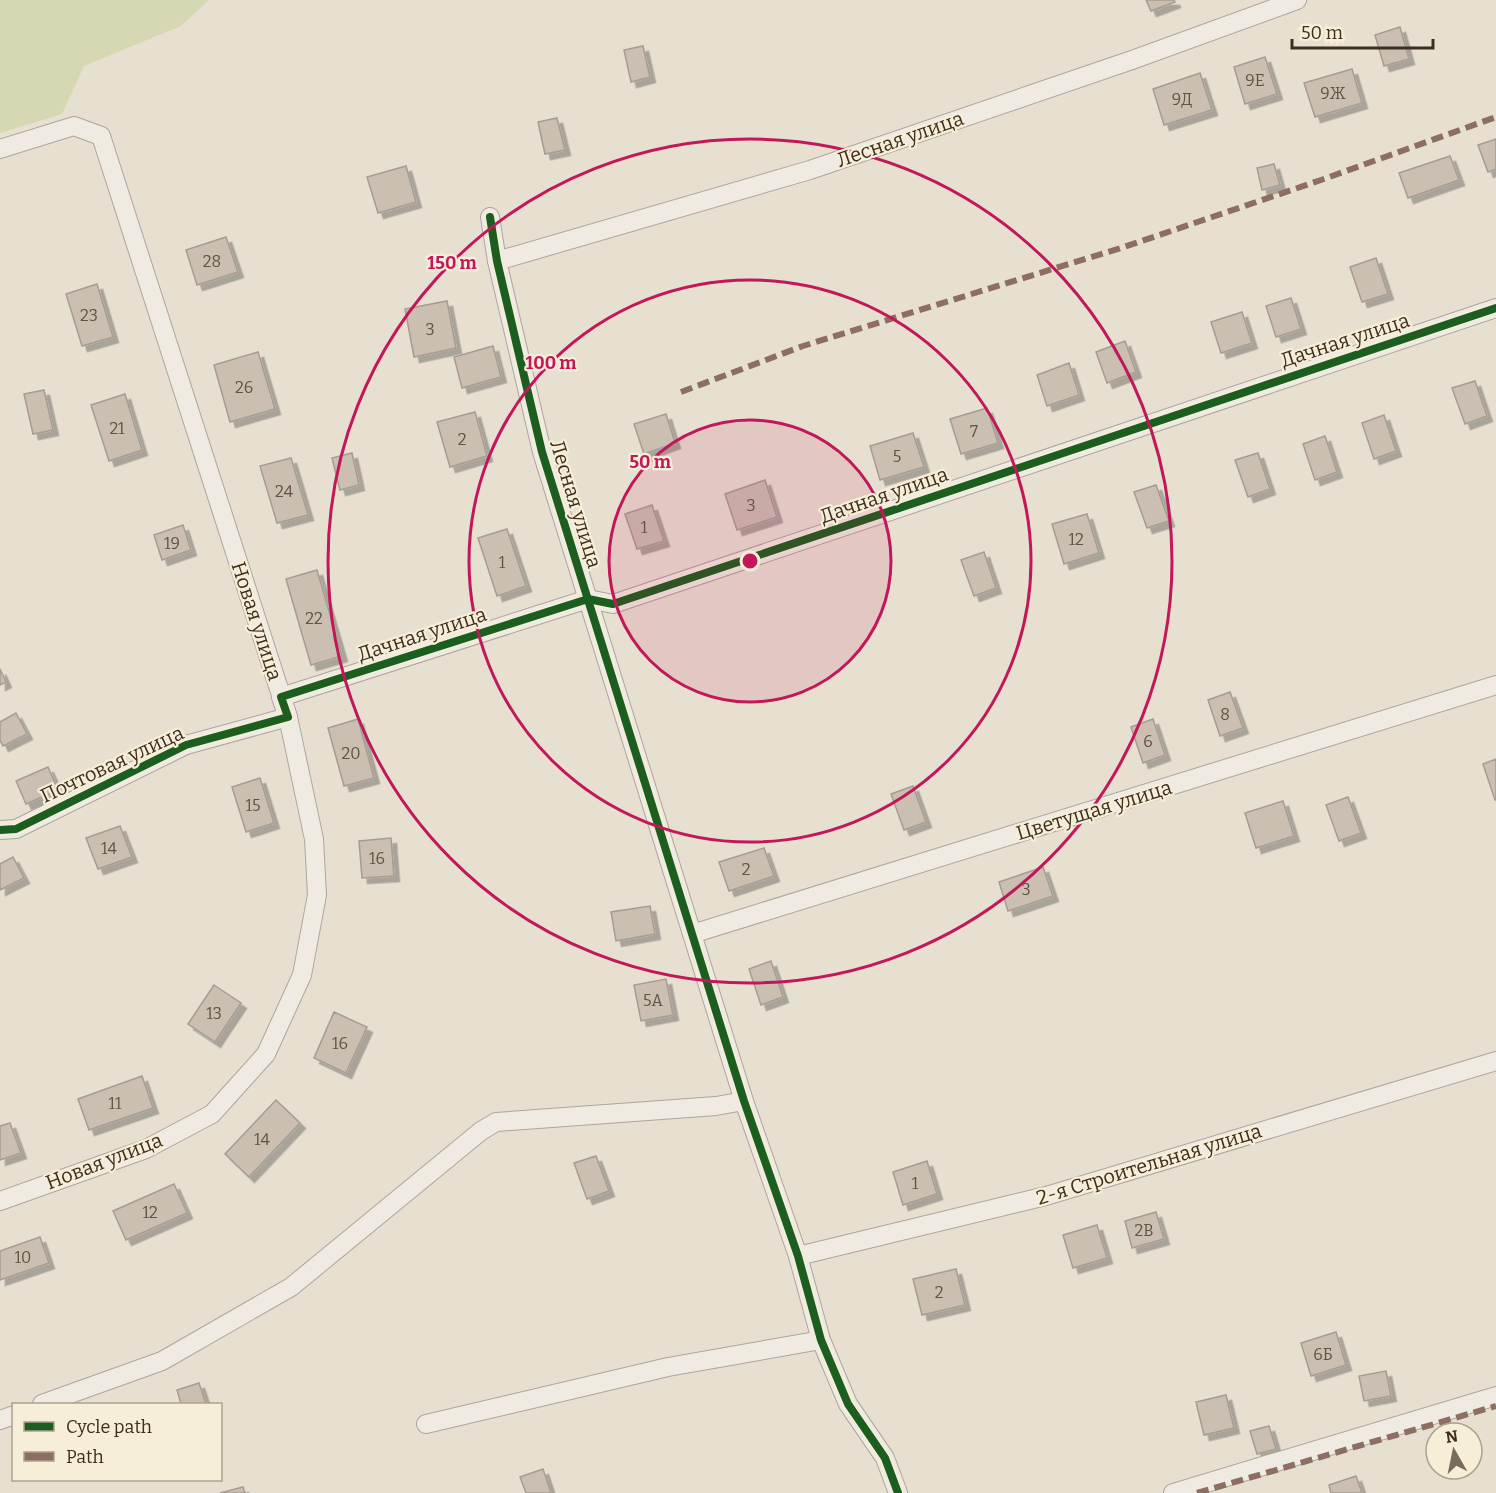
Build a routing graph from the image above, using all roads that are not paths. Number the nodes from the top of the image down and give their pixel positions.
1 (1297, 0) edge
2 (0, 149) edge
3 (490, 217) dead end
4 (497, 261) junction
5 (1496, 308) edge
6 (588, 598) junction
7 (1496, 685) edge
8 (281, 697) junction
9 (288, 717) junction
10 (0, 830) edge
11 (692, 934) junction
12 (1496, 1061) edge
13 (744, 1101) junction
14 (0, 1201) edge
15 (798, 1256) junction
16 (821, 1340) junction
17 (1496, 1396) edge
18 (45, 1403) edge
19 (426, 1424) dead end
20 (898, 1493) edge
21 (1173, 1493) edge

1 - 4 street, Лесная улица
2 - 8 street, Новая улица
3 - 4 street, Лесная улица
4 - 6 street, Лесная улица
5 - 6 street, Дачная улица
6 - 8 street, Дачная улица
6 - 11 street, Лесная улица
7 - 11 street, Цветущая улица
8 - 9 street
9 - 10 street, Почтовая улица
9 - 14 street, Новая улица
11 - 13 street, Лесная улица
12 - 15 street, 2-я Строительная улица
13 - 15 street, Лесная улица
13 - 18 street
15 - 16 street, Лесная улица
16 - 19 street
16 - 20 street, Лесная улица
17 - 21 street

